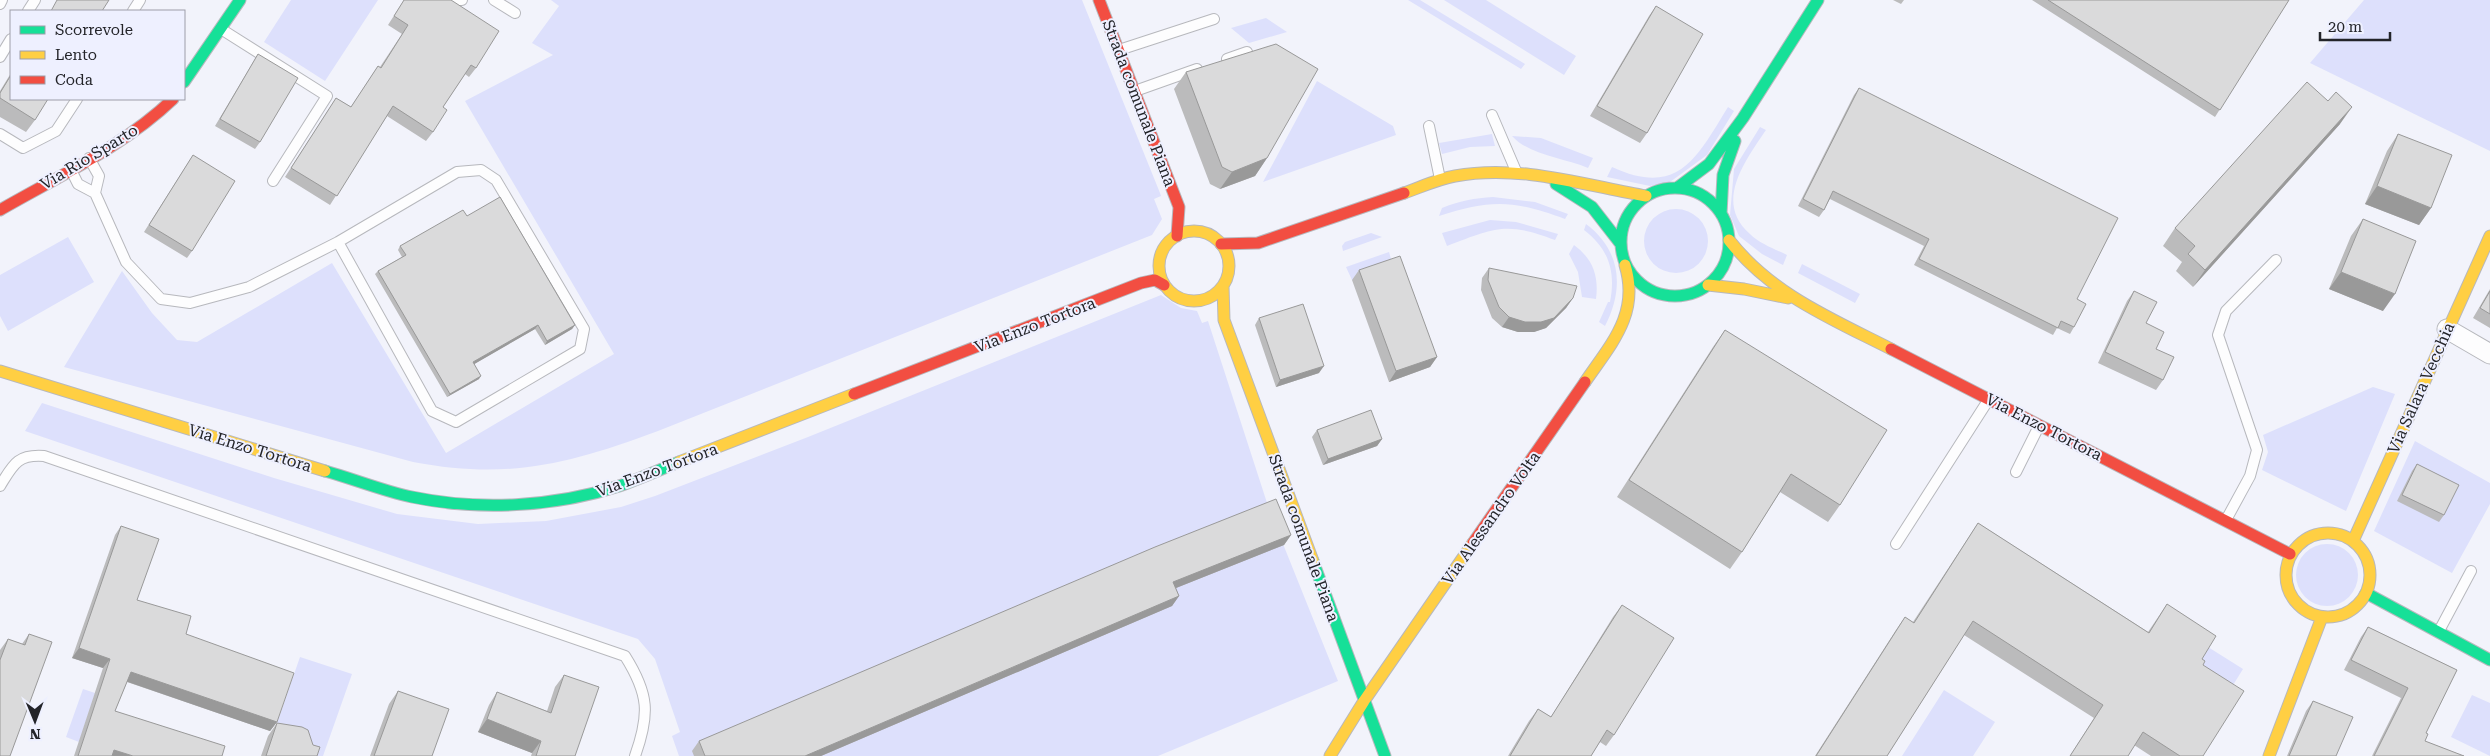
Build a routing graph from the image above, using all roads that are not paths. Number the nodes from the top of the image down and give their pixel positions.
1 (2, 0) edge
2 (240, 0) edge
3 (456, 0) edge
4 (462, 0) edge
5 (494, 0) edge
6 (1099, 0) edge
7 (1818, 0) edge
8 (0, 4) edge
9 (515, 13) dead end
10 (1214, 19) dead end
11 (220, 29) junction
12 (10, 41) edge
13 (1118, 51) junction
14 (1247, 52) edge
15 (0, 57) edge
16 (185, 81) edge
17 (1134, 91) junction
18 (76, 100) edge
19 (172, 100) edge
20 (1492, 115) dead end
21 (1744, 118) junction
22 (1429, 126) dead end
23 (0, 134) edge
24 (89, 158) junction
25 (70, 169) junction
26 (1516, 172) junction
27 (1546, 178) junction
28 (1441, 180) junction
29 (273, 181) dead end
30 (1677, 188) junction
31 (95, 193) junction
32 (0, 196) edge
33 (1646, 196) junction
34 (1178, 207) junction
35 (3, 208) edge
36 (1721, 214) junction
37 (1205, 233) junction
38 (1177, 236) junction
39 (2490, 236) edge
40 (1730, 240) junction
41 (338, 242) junction
42 (1258, 243) junction
43 (1620, 243) junction
44 (1221, 244) junction
45 (1160, 260) junction
46 (2276, 260) dead end
47 (1625, 265) junction
48 (1229, 268) junction
49 (1164, 285) junction
50 (1708, 285) junction
51 (1223, 286) junction
52 (1126, 290) junction
53 (1671, 296) junction
54 (1200, 301) junction
55 (1797, 301) junction
56 (1656, 304) dead end
57 (1636, 318) dead end
58 (1224, 320) junction
59 (2447, 329) junction
60 (1617, 335) junction
61 (2490, 354) edge
62 (0, 371) edge
63 (1989, 399) junction
64 (2039, 425) junction
65 (2016, 472) dead end
66 (0, 486) edge
67 (2226, 521) junction
68 (2353, 541) junction
69 (1896, 544) dead end
70 (2290, 554) junction
71 (2471, 571) dead end
72 (2366, 593) junction
73 (2322, 617) junction
74 (2439, 632) junction
75 (2490, 660) edge
76 (1364, 701) junction
77 (635, 756) edge
78 (1330, 756) edge
79 (1385, 756) edge
80 (2269, 756) edge

1 - 8 lane
2 - 11 street
3 - 4 lane
5 - 9 lane
6 - 13 street, Strada comunale Piana
7 - 21 street
10 - 13 lane
11 - 16 street
11 - 29 lane
12 - 15 lane
13 - 17 street, Strada comunale Piana
14 - 17 lane
17 - 34 street, Strada comunale Piana
18 - 23 lane
19 - 24 street, Via Rio Sparto
20 - 26 lane
21 - 30 street
21 - 36 street
22 - 28 lane
24 - 25 street, Via Rio Sparto
24 - 31 lane
25 - 31 lane
25 - 35 street, Via Rio Sparto
26 - 27 street
26 - 28 street
27 - 33 street
27 - 43 street
28 - 42 street
30 - 33 street
30 - 36 street
31 - 41 lane
32 - 35 lane
33 - 43 street
34 - 37 street, Strada comunale Piana
34 - 38 street, Strada comunale Piana
36 - 40 street
37 - 38 street
37 - 44 street
38 - 45 street
39 - 59 street, Via Salara Vecchia
40 - 50 street
40 - 55 street, Via Enzo Tortora
41 - 41 lane
42 - 44 street
42 - 48 street
43 - 47 street
44 - 48 street
45 - 49 street
45 - 52 street, Via Enzo Tortora
46 - 67 lane
47 - 53 street
47 - 60 street, Via Alessandro Volta
48 - 51 street
49 - 52 street, Via Enzo Tortora
49 - 54 street
50 - 53 street
50 - 55 street, Via Enzo Tortora
51 - 54 street
51 - 58 street, Strada comunale Piana
52 - 62 street, Via Enzo Tortora
53 - 56 street
54 - 58 street, Strada comunale Piana
55 - 63 street, Via Enzo Tortora
57 - 60 street, Via Alessandro Volta
58 - 76 street, Strada comunale Piana
59 - 61 street
59 - 68 street, Via Salara Vecchia
60 - 76 street, Via Alessandro Volta
63 - 64 street, Via Enzo Tortora
63 - 69 lane
64 - 65 lane
64 - 67 street, Via Enzo Tortora
66 - 77 lane
67 - 70 street, Via Enzo Tortora
68 - 70 street
68 - 72 street
70 - 73 street
71 - 74 lane
72 - 73 street
72 - 74 street
73 - 80 street
74 - 75 street
76 - 78 street, Via Alessandro Volta
76 - 79 street, Strada comunale Piana

